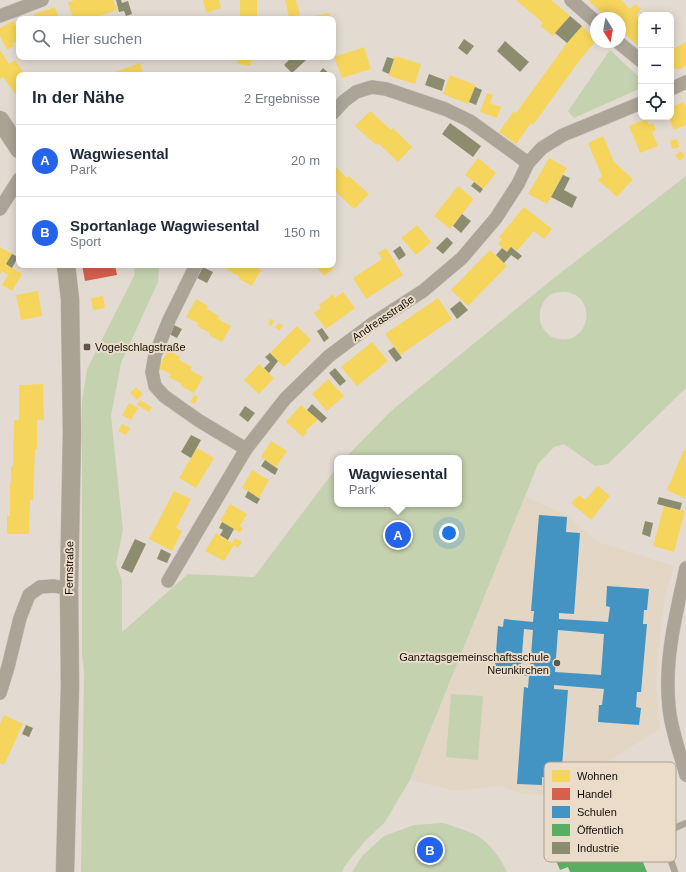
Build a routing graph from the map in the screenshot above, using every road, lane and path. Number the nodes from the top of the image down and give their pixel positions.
1 (42, 0) edge
2 (571, 0) edge
3 (0, 16) edge
4 (590, 17) edge
5 (625, 48) edge
6 (638, 59) edge
7 (686, 82) edge
8 (674, 88) edge
9 (638, 103) edge
10 (336, 110) edge
11 (0, 120) edge
12 (16, 144) edge
13 (528, 163) junction
14 (16, 184) edge
15 (0, 209) edge
16 (66, 268) edge
17 (195, 268) edge
18 (246, 449) junction
19 (686, 568) edge
20 (168, 581) dead end
21 (69, 589) junction
22 (0, 693) edge
23 (686, 775) edge
24 (686, 823) edge
25 (676, 828) edge
26 (671, 862) edge
27 (66, 872) edge
28 (675, 872) edge

1 - 3 street
2 - 4 street
5 - 6 street
7 - 8 street
9 - 13 street, Andreasstraße
10 - 13 street
11 - 12 main road
13 - 18 street, Andreasstraße
14 - 15 street
16 - 21 main road, Fernstraße
17 - 18 street
18 - 20 street, Andreasstraße
19 - 23 street
21 - 22 street
21 - 27 main road, Fernstraße
24 - 25 lane
26 - 28 lane

